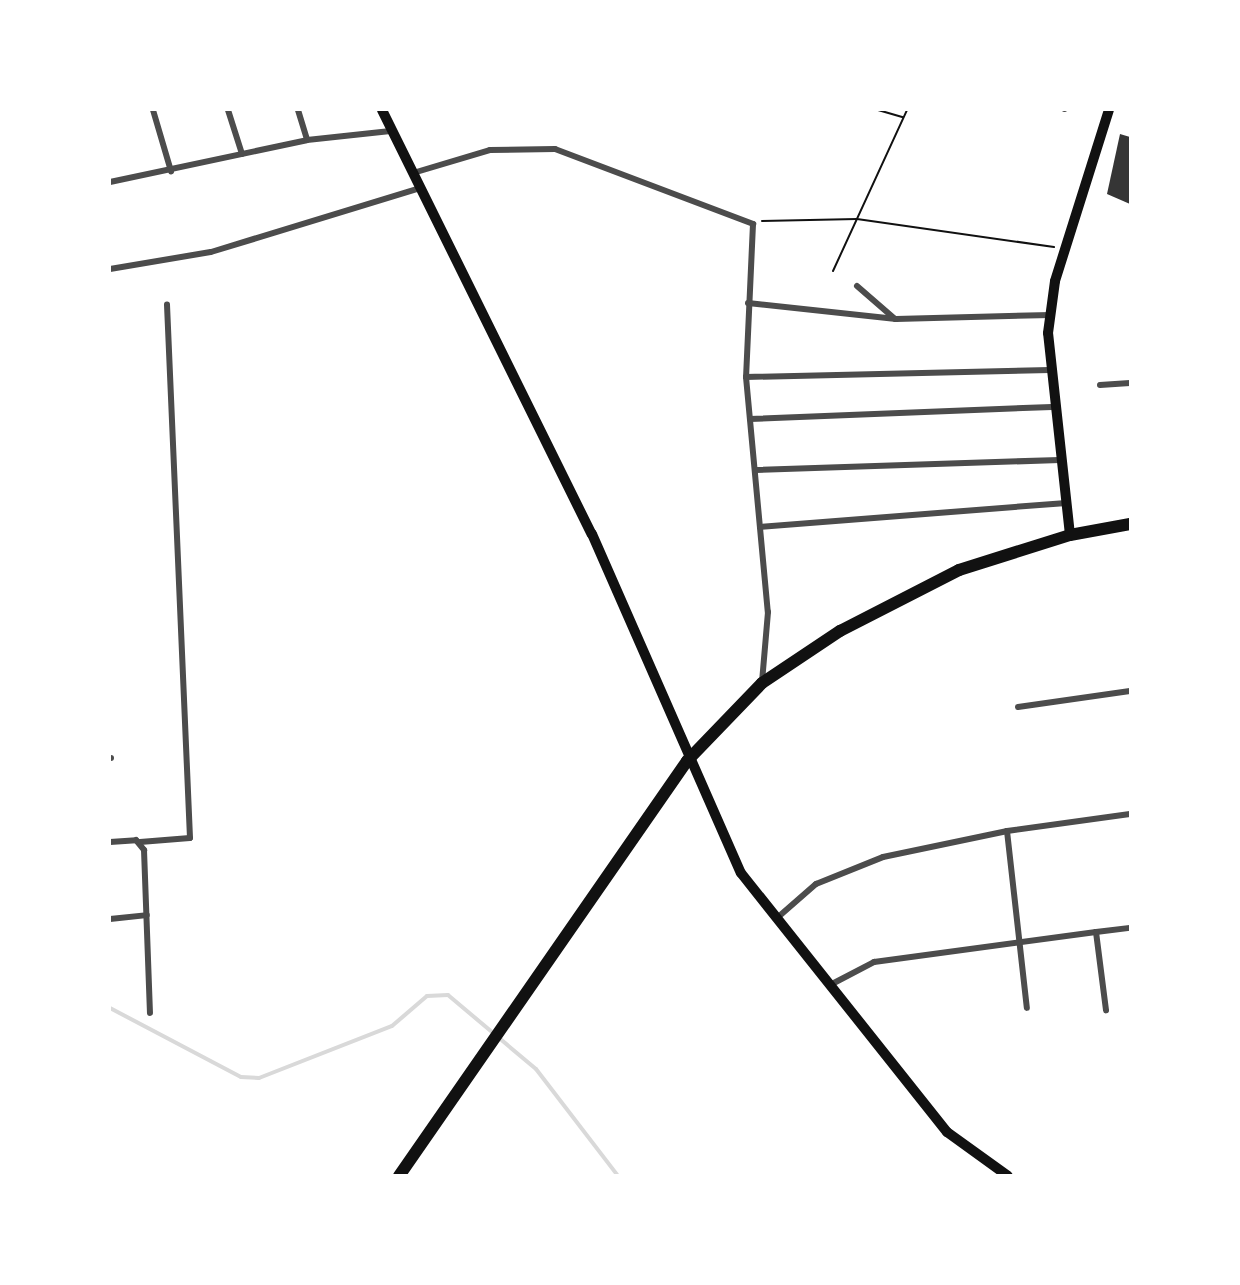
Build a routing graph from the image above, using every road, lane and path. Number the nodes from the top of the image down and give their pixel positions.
1 (153, 110) edge
2 (228, 110) edge
3 (298, 110) edge
4 (382, 110) edge
5 (878, 110) edge
6 (907, 110) edge
7 (1108, 110) edge
8 (903, 117) junction
9 (391, 131) junction
10 (307, 140) junction
11 (242, 154) junction
12 (171, 171) junction
13 (409, 174) junction
14 (110, 182) edge
15 (417, 189) junction
16 (857, 219) junction
17 (753, 224) junction
18 (1065, 248) junction
19 (110, 269) edge
20 (833, 271) dead end
21 (857, 285) dead end
22 (748, 303) junction
23 (167, 304) dead end
24 (1051, 315) junction
25 (896, 319) junction
26 (1050, 370) junction
27 (746, 377) junction
28 (1131, 383) edge
29 (1100, 385) dead end
30 (1052, 407) junction
31 (750, 419) junction
32 (1060, 460) junction
33 (756, 470) junction
34 (1063, 503) junction
35 (1131, 524) edge
36 (760, 527) junction
37 (1070, 535) junction
38 (762, 682) junction
39 (1131, 691) edge
40 (1018, 707) dead end
41 (687, 761) junction
42 (1131, 814) edge
43 (1007, 831) junction
44 (140, 842) junction
45 (110, 843) edge
46 (147, 915) junction
47 (110, 919) edge
48 (774, 920) junction
49 (1131, 928) edge
50 (1096, 932) junction
51 (1021, 941) junction
52 (830, 985) junction
53 (1027, 1008) dead end
54 (1106, 1010) dead end
55 (150, 1012) dead end
56 (399, 1176) edge
57 (1008, 1176) edge

1 - 12 street
2 - 11 street
3 - 10 street
4 - 9 main road
5 - 8 path
6 - 8 path
7 - 18 main road
8 - 16 path
9 - 10 street
9 - 13 main road
10 - 11 street
11 - 12 street
12 - 14 street
13 - 15 main road
13 - 17 street
15 - 19 street
15 - 41 main road
16 - 17 path
16 - 18 path
16 - 20 path
17 - 22 street
18 - 24 main road
21 - 25 street
22 - 25 street
22 - 27 street
23 - 44 street
24 - 25 street
24 - 26 main road
26 - 27 street
26 - 30 main road
27 - 31 street
28 - 29 street
30 - 31 street
30 - 32 main road
31 - 33 street
32 - 33 street
32 - 34 main road
33 - 36 street
34 - 36 street
34 - 37 main road
35 - 37 highway
36 - 38 street
37 - 38 highway
38 - 41 highway
39 - 40 street
41 - 48 main road
41 - 56 highway
42 - 43 street
43 - 48 street
43 - 51 street
44 - 45 street
44 - 46 street
46 - 47 street
46 - 55 street
48 - 52 main road
49 - 50 street
50 - 51 street
50 - 54 street
51 - 52 street
51 - 53 street
52 - 57 main road

